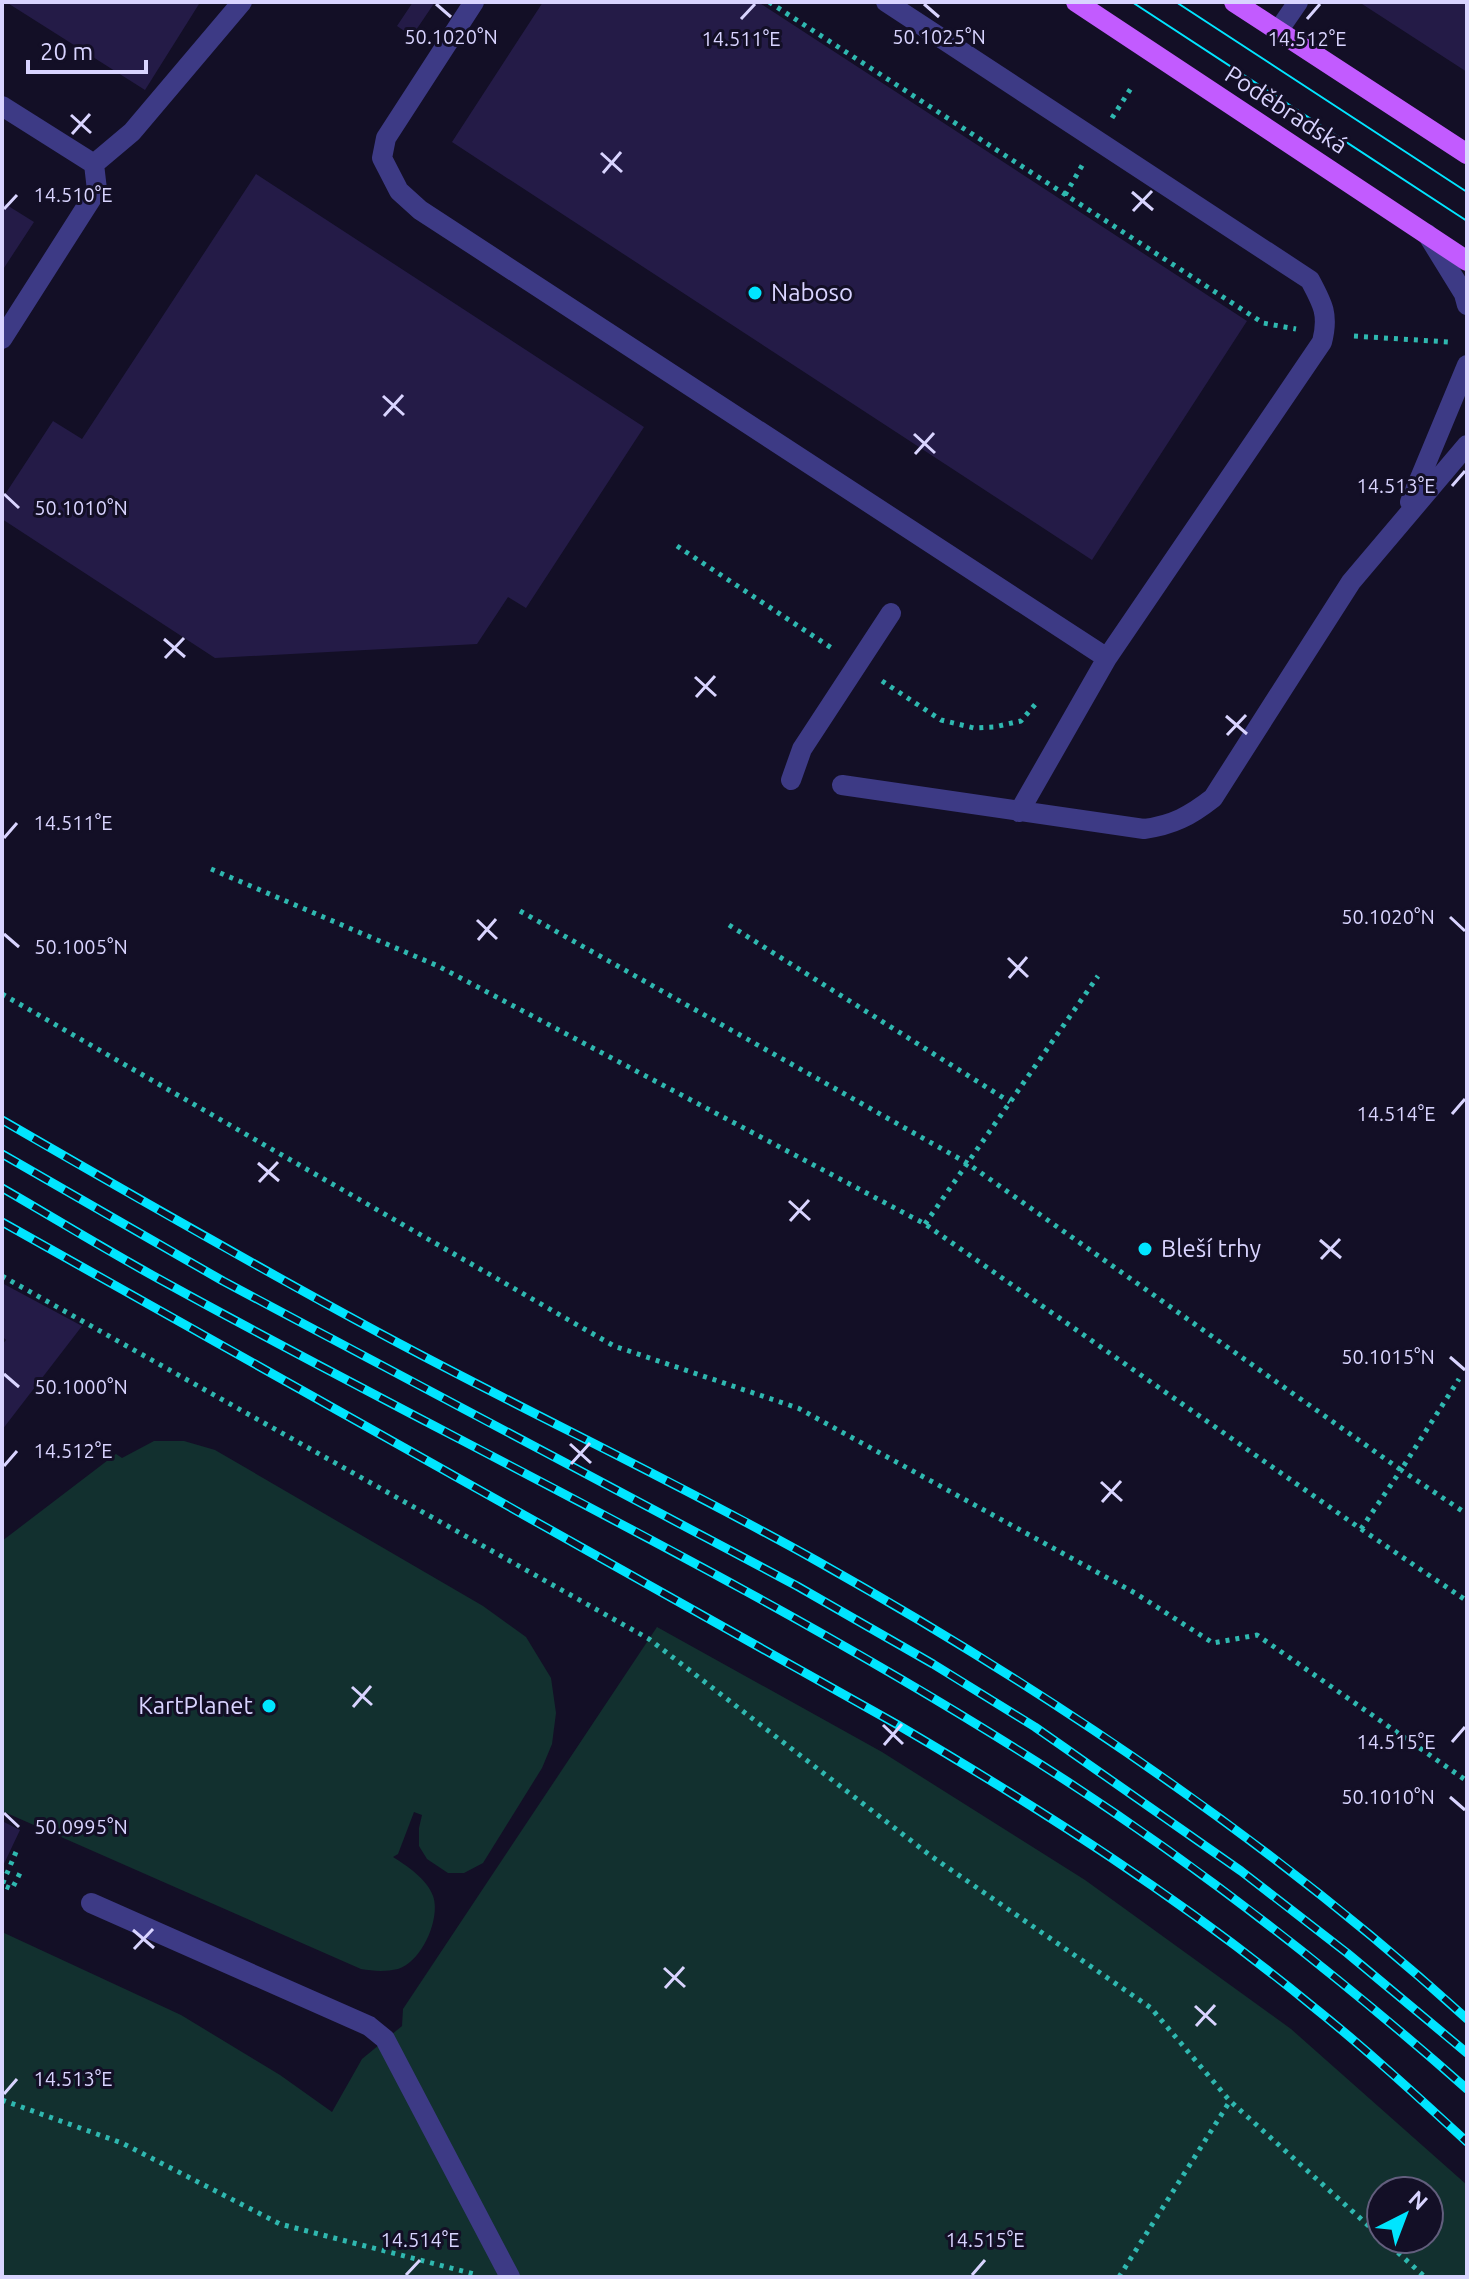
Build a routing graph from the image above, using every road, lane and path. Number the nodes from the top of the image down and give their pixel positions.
1 (242, 2) edge
2 (474, 2) edge
3 (769, 2) edge
4 (886, 2) edge
5 (1076, 2) edge
6 (1234, 2) edge
7 (1298, 2) edge
8 (1278, 31) junction
9 (2, 106) edge
10 (1467, 154) edge
11 (94, 164) junction
12 (1427, 234) junction
13 (1467, 261) edge
14 (1467, 305) edge
15 (1324, 334) junction
16 (2, 339) edge
17 (1448, 342) dead end
18 (1467, 365) edge
19 (1467, 445) edge
20 (1401, 522) junction
21 (891, 613) dead end
22 (1107, 658) junction
23 (791, 780) dead end
24 (842, 785) dead end
25 (1019, 812) junction
26 (211, 869) dead end
27 (520, 911) dead end
28 (729, 925) dead end
29 (1098, 976) dead end
30 (2, 994) edge
31 (1010, 1102) junction
32 (967, 1163) junction
33 (925, 1224) junction
34 (2, 1276) edge
35 (1459, 1379) dead end
36 (1401, 1470) junction
37 (1467, 1514) edge
38 (1361, 1529) junction
39 (1467, 1601) edge
40 (1467, 1781) edge
41 (16, 1852) dead end
42 (20, 1873) dead end
43 (91, 1903) dead end
44 (2, 2100) edge
45 (1230, 2101) junction
46 (1365, 2223) edge
47 (1401, 2255) edge
48 (487, 2277) edge
49 (510, 2277) edge
50 (1119, 2277) edge
51 (1425, 2277) edge

1 - 11 lane
2 - 22 lane
3 - 15 path
4 - 15 lane
5 - 12 main road, Poděbradská
6 - 8 main road
7 - 8 lane
8 - 10 main road
9 - 11 lane
11 - 16 lane
12 - 13 main road, Poděbradská
12 - 14 lane
15 - 17 path
15 - 22 lane
18 - 20 lane
19 - 20 lane
20 - 25 lane
21 - 23 lane
22 - 25 lane
24 - 25 lane
26 - 33 path
27 - 32 path
28 - 31 path
29 - 31 path
30 - 40 path
31 - 32 path
32 - 33 path
32 - 36 path
33 - 38 path
34 - 45 path
35 - 36 path
36 - 37 path
36 - 38 path
38 - 39 path
41 - 42 path
43 - 49 lane
44 - 48 path
45 - 46 path
45 - 50 path
47 - 51 path

